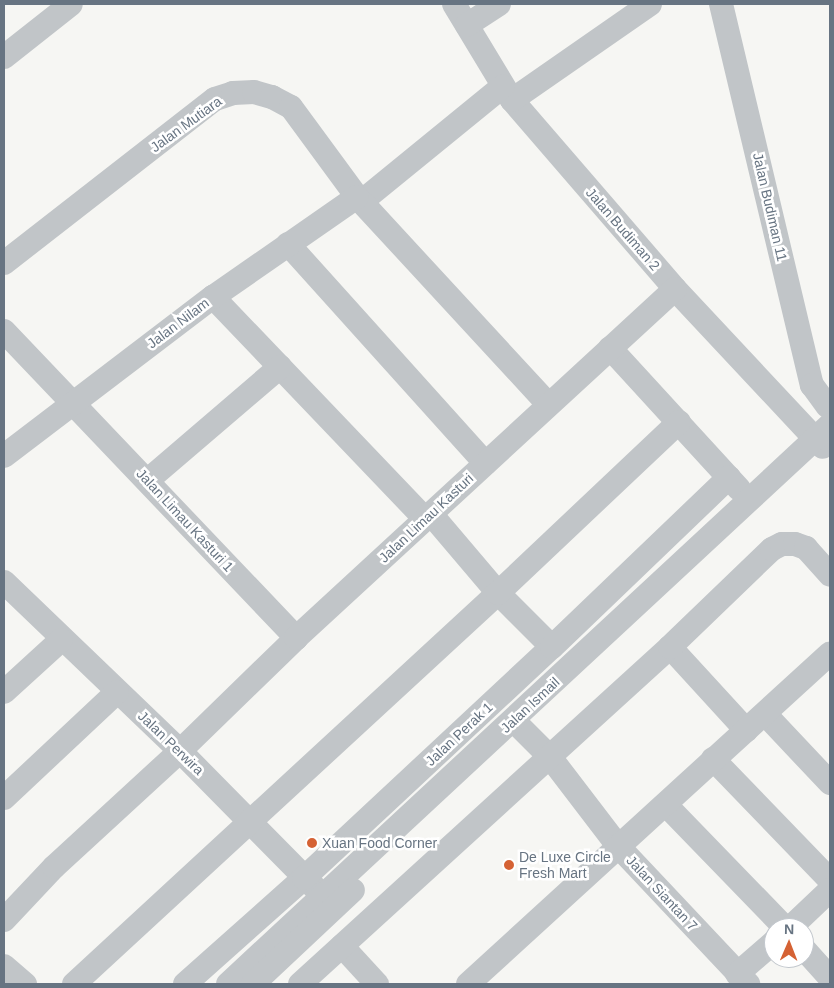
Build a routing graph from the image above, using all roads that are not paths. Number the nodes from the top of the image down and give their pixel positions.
1 (454, 4) edge
2 (499, 4) edge
3 (650, 4) edge
4 (721, 4) edge
5 (64, 6) edge
6 (467, 25) junction
7 (4, 57) edge
8 (507, 93) junction
9 (359, 199) junction
10 (288, 244) junction
11 (4, 263) edge
12 (675, 289) junction
13 (213, 297) junction
14 (4, 331) edge
15 (610, 348) junction
16 (280, 367) junction
17 (73, 402) junction
18 (548, 404) junction
19 (679, 422) junction
20 (825, 432) edge
21 (4, 456) edge
22 (485, 463) junction
23 (729, 478) junction
24 (148, 480) junction
25 (748, 498) junction
26 (428, 517) junction
27 (830, 575) edge
28 (4, 582) edge
29 (498, 593) junction
30 (296, 638) junction
31 (62, 640) junction
32 (552, 647) junction
33 (670, 647) junction
34 (829, 657) edge
35 (4, 692) edge
36 (117, 692) junction
37 (765, 714) junction
38 (518, 725) junction
39 (746, 730) junction
40 (180, 751) junction
41 (550, 757) junction
42 (713, 759) junction
43 (830, 783) edge
44 (4, 798) edge
45 (666, 805) junction
46 (251, 822) junction
47 (618, 846) junction
48 (304, 878) junction
49 (830, 880) edge
50 (830, 890) edge
51 (329, 902) junction
52 (775, 918) edge
53 (801, 918) edge
54 (4, 920) edge
55 (301, 940) junction
56 (342, 946) junction
57 (764, 954) edge
58 (814, 960) edge
59 (4, 966) edge
60 (830, 978) edge
61 (742, 979) edge
62 (25, 984) edge
63 (74, 984) edge
64 (185, 984) edge
65 (228, 984) edge
66 (253, 984) edge
67 (265, 984) edge
68 (300, 984) edge
69 (377, 984) edge
70 (468, 984) edge

1 - 6 street, Jalan Budiman 2
2 - 6 street
3 - 8 street, Jalan Nilam
4 - 20 street, Jalan Budiman 11
5 - 7 street
6 - 8 street, Jalan Budiman 2
8 - 9 street, Jalan Nilam
8 - 12 street, Jalan Budiman 2
9 - 10 street, Jalan Nilam
9 - 11 street, Jalan Mutiara
9 - 18 street, Jalan Mutiara
10 - 13 street, Jalan Nilam
10 - 22 street
12 - 15 street, Jalan Limau Kasturi
12 - 20 street, Jalan Budiman 2
13 - 16 street
13 - 17 street, Jalan Nilam
14 - 17 street, Jalan Limau Kasturi 1
15 - 18 street, Jalan Limau Kasturi
15 - 19 street
16 - 24 street
16 - 26 street
17 - 21 street, Jalan Nilam
17 - 24 street, Jalan Limau Kasturi 1
18 - 22 street, Jalan Limau Kasturi
19 - 23 street
19 - 29 street
20 - 25 street, Jalan Ismail
20 - 38 street, Jalan Ismail
22 - 26 street, Jalan Limau Kasturi
23 - 25 street
23 - 32 street, Jalan Perak 1
24 - 30 street, Jalan Limau Kasturi 1
25 - 38 street, Jalan Ismail
26 - 29 street
26 - 30 street, Jalan Limau Kasturi
27 - 33 street
28 - 31 street, Jalan Perwira
29 - 32 street
29 - 46 street
30 - 40 street, Jalan Limau Kasturi
31 - 35 street
31 - 36 street, Jalan Perwira
32 - 48 street, Jalan Perak 1
33 - 39 street
33 - 41 street
34 - 37 street
36 - 40 street, Jalan Perwira
36 - 44 street
37 - 39 street
37 - 43 street
38 - 41 street, Jalan Siantan 7
38 - 51 street, Jalan Ismail
39 - 42 street
40 - 46 street, Jalan Perwira
40 - 54 street, Jalan Limau Kasturi
41 - 47 street, Jalan Siantan 7
41 - 56 street
42 - 45 street
42 - 49 street
45 - 47 street
45 - 52 street
46 - 48 street, Jalan Perwira
46 - 63 street
47 - 61 street, Jalan Siantan 7
47 - 70 street
48 - 51 street, Jalan Perwira
48 - 64 street, Jalan Perak 1
50 - 53 street
51 - 55 street, Jalan Ismail
51 - 65 street, Jalan Ismail
55 - 66 street, Jalan Ismail
55 - 67 street
56 - 68 street
56 - 69 street
57 - 61 street
58 - 60 street
59 - 62 street

